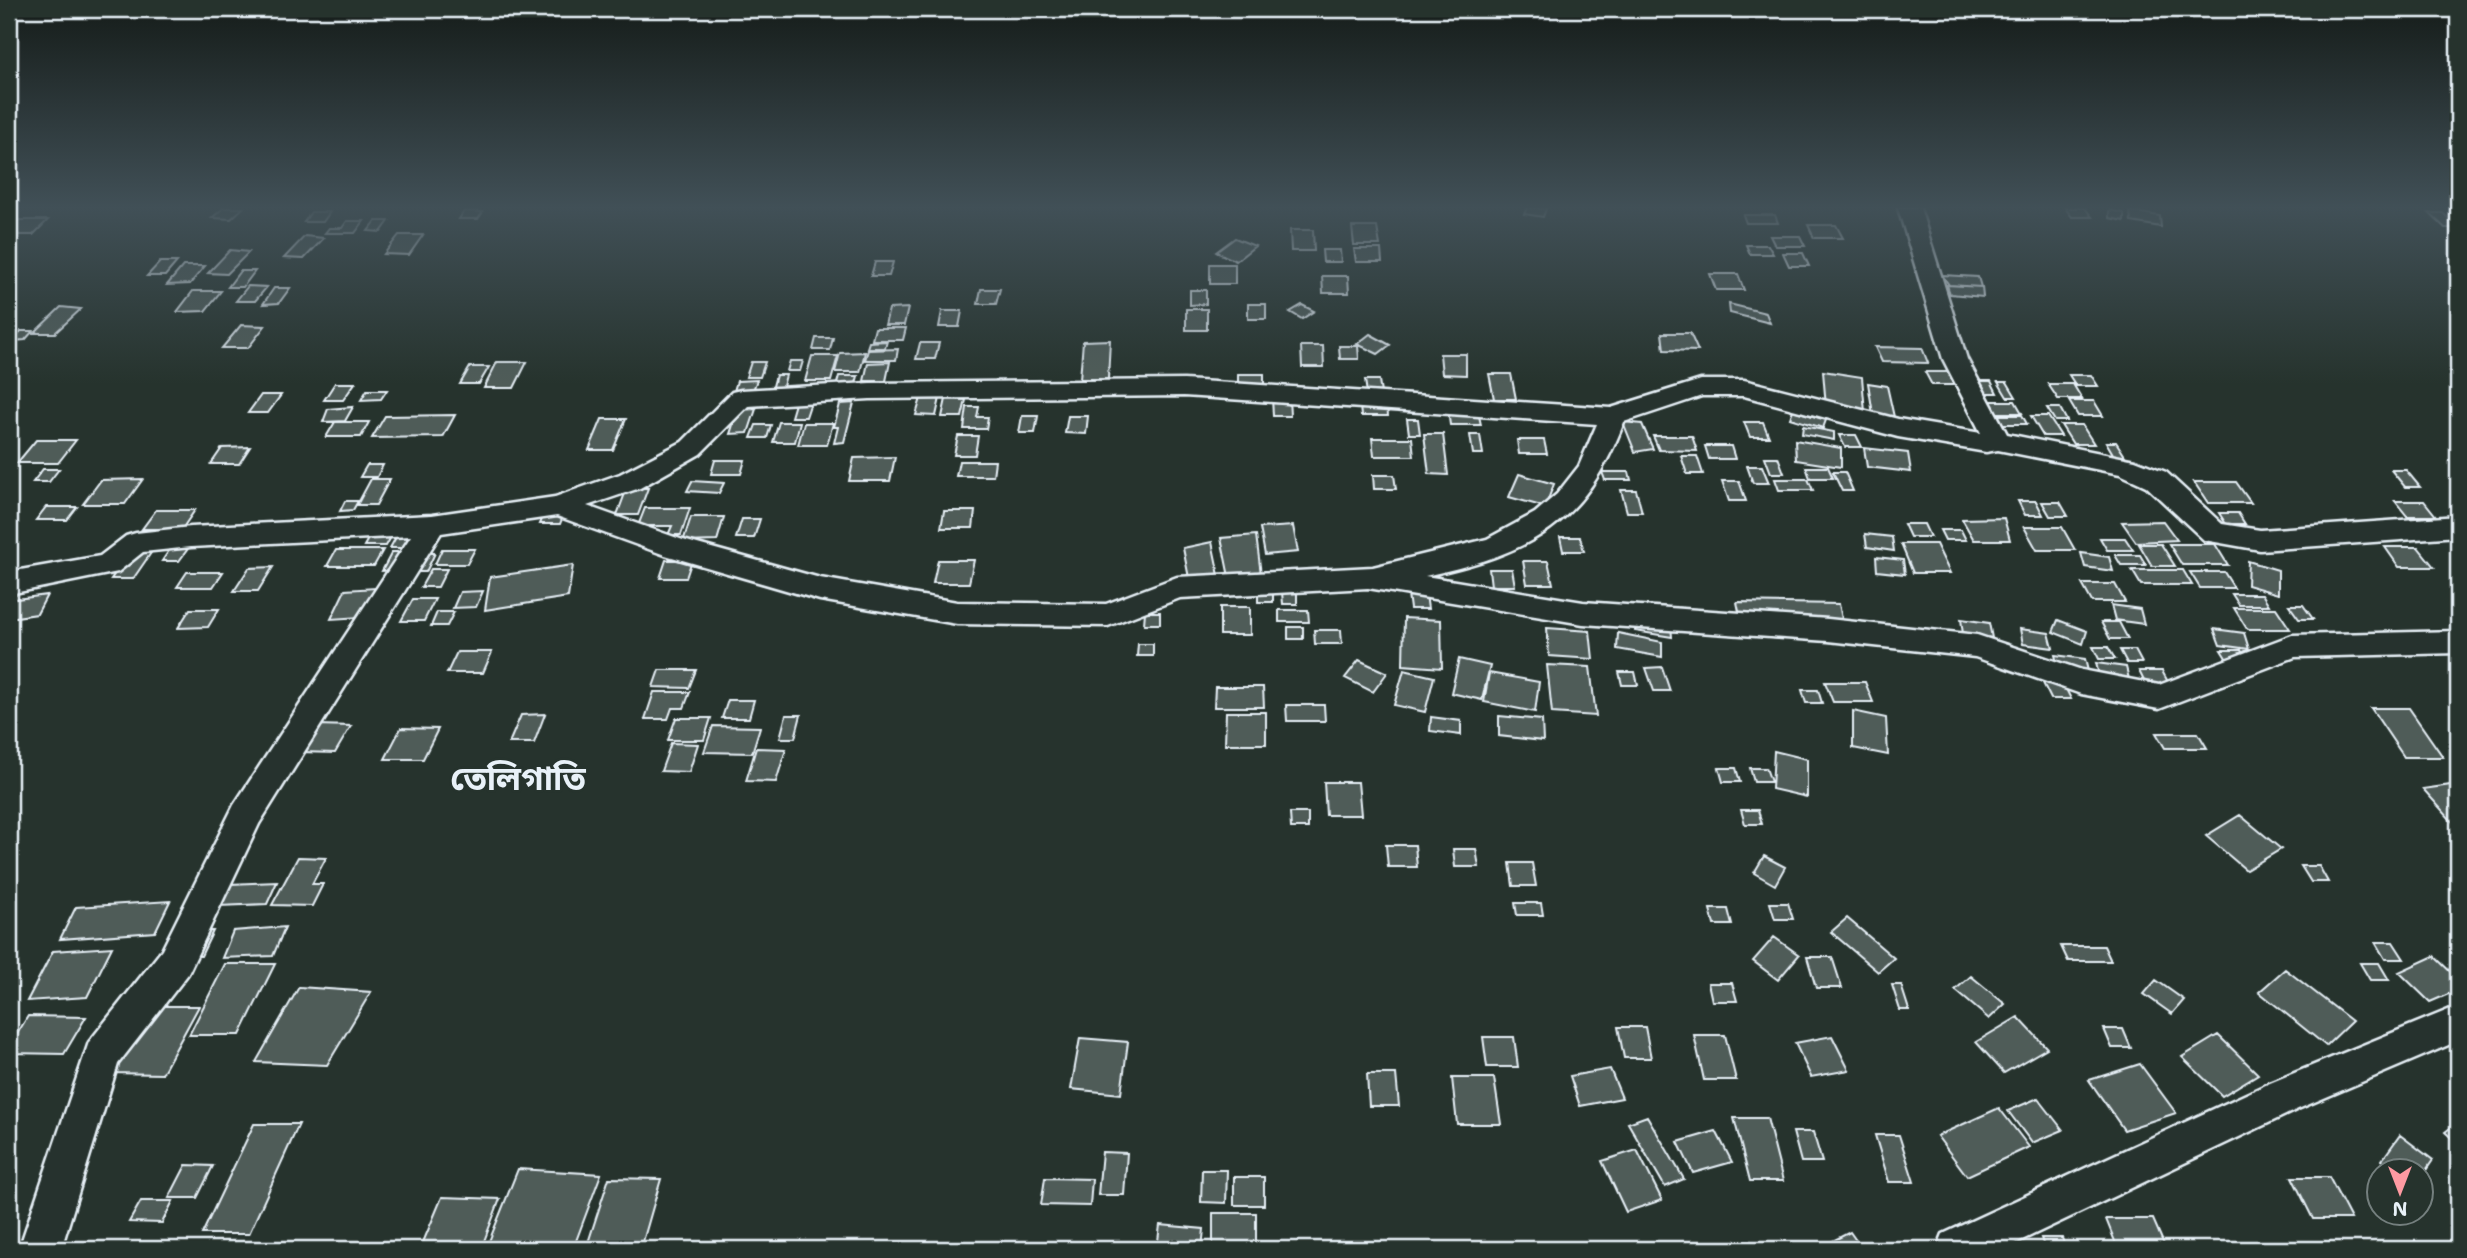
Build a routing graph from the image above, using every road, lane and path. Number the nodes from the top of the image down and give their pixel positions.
1 (1927, 267) edge
2 (1613, 417) junction
3 (1998, 441) junction
4 (558, 506) junction
5 (432, 525) junction
6 (2458, 526) edge
7 (1368, 577) junction
8 (9, 583) edge
9 (2458, 642) edge
10 (2458, 1023) edge
11 (40, 1249) edge
12 (1958, 1249) edge

1 - 3 street
2 - 3 street
2 - 4 street
2 - 7 street
3 - 6 street
4 - 5 street
4 - 7 street
5 - 8 street
5 - 11 street
7 - 9 street
10 - 12 street

